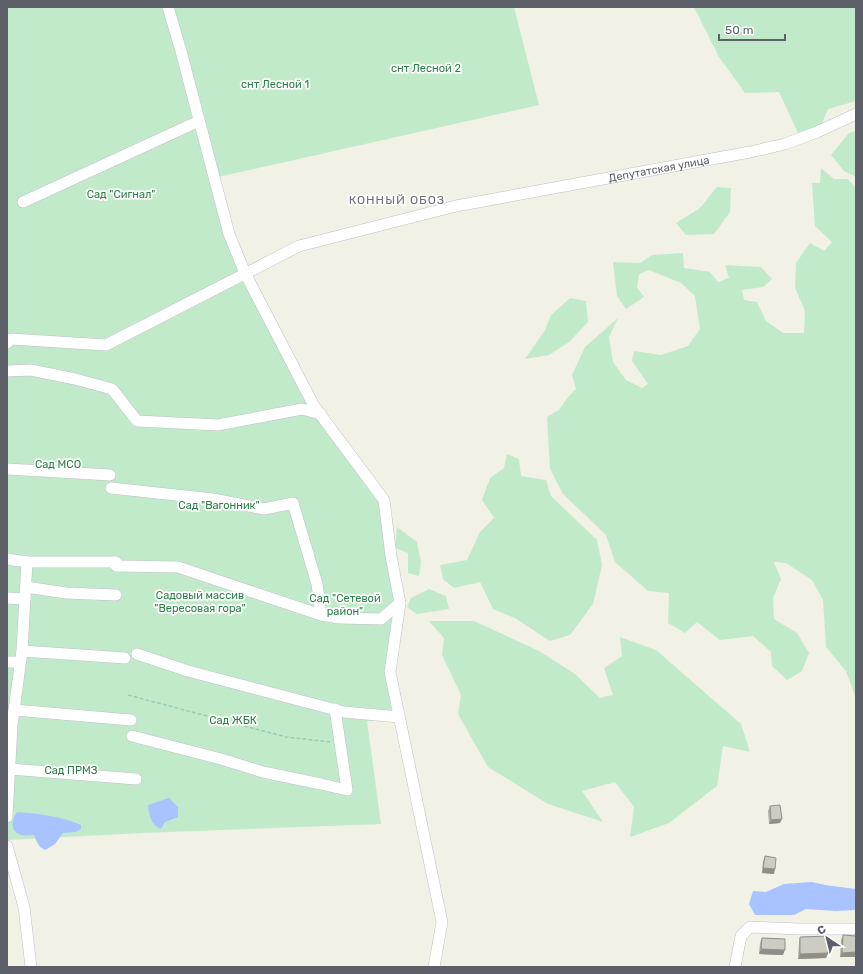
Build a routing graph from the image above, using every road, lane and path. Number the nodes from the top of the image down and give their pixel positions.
1 (168, 7) edge
2 (856, 114) edge
3 (199, 121) junction
4 (23, 202) dead end
5 (246, 273) junction
6 (7, 343) edge
7 (7, 371) edge
8 (320, 414) junction
9 (7, 469) edge
10 (110, 475) dead end
11 (111, 488) dead end
12 (7, 559) edge
13 (27, 562) junction
14 (26, 587) junction
15 (116, 594) dead end
16 (7, 598) edge
17 (25, 599) junction
18 (400, 603) junction
19 (321, 615) junction
20 (22, 651) junction
21 (137, 654) dead end
22 (125, 658) dead end
23 (7, 662) edge
24 (19, 662) junction
25 (128, 695) dead end
26 (14, 710) junction
27 (335, 710) junction
28 (399, 717) junction
29 (131, 720) dead end
30 (10, 725) edge
31 (132, 736) dead end
32 (340, 744) junction
33 (10, 768) junction
34 (136, 779) dead end
35 (8, 790) edge
36 (7, 817) edge
37 (7, 846) edge
38 (856, 929) edge
39 (31, 967) edge
40 (434, 967) edge
41 (735, 967) edge

1 - 3 street
2 - 5 street, Депутатская улица
3 - 4 street
3 - 5 street
5 - 6 street, Депутатская улица
5 - 8 street
7 - 8 street
8 - 18 street
9 - 10 street
11 - 19 street
12 - 13 street
13 - 14 street
13 - 19 street
14 - 15 street
14 - 17 street
16 - 17 street
17 - 20 street
18 - 19 street
18 - 28 street
20 - 22 street
20 - 24 street
21 - 27 street
23 - 24 street
24 - 26 street
25 - 32 path
26 - 29 street
26 - 30 street
27 - 28 street
27 - 32 street
28 - 40 street
30 - 33 street
31 - 32 street
33 - 34 street
33 - 35 street
35 - 36 street
37 - 39 street
38 - 41 street

